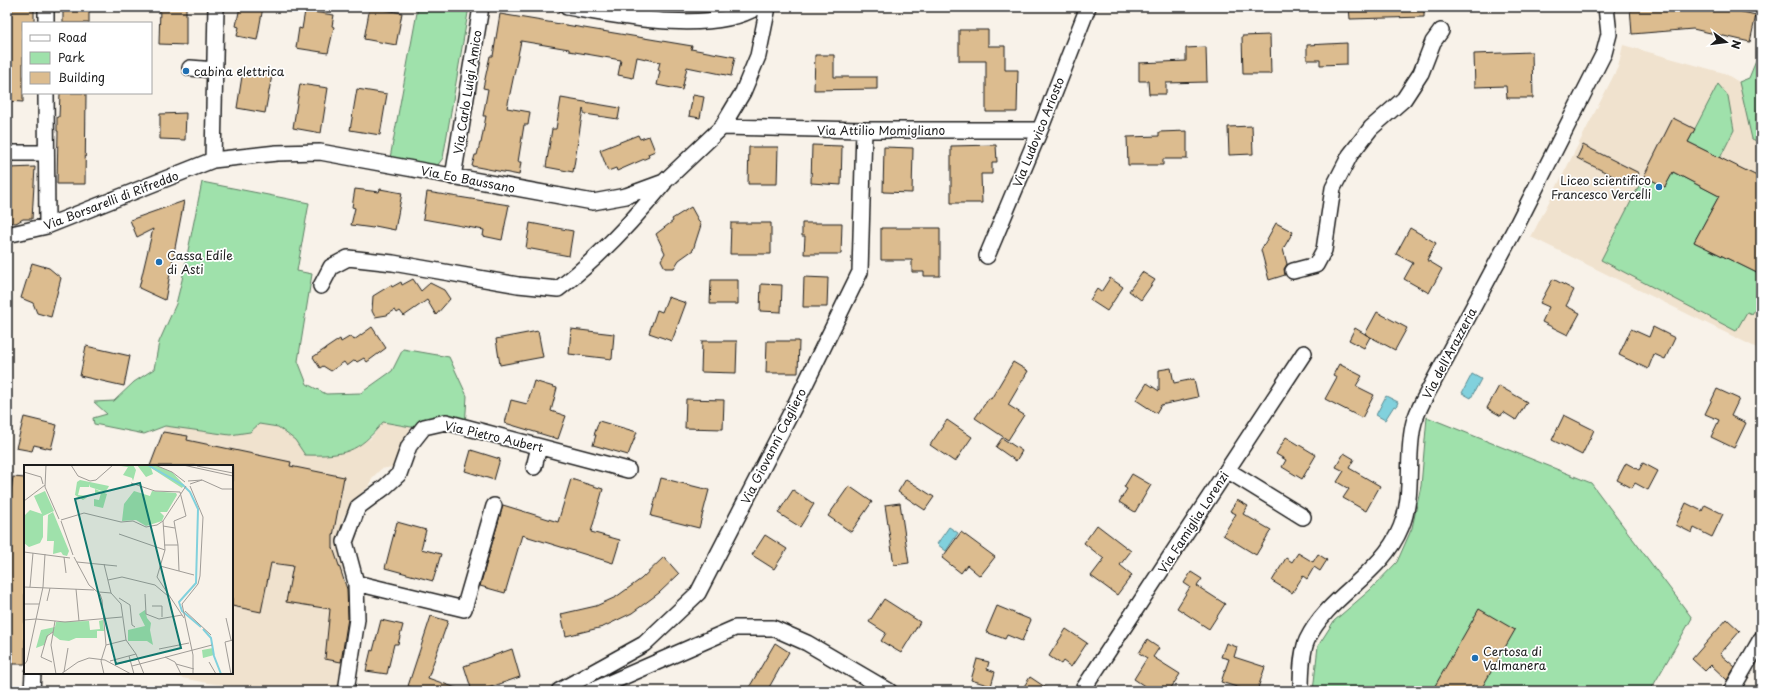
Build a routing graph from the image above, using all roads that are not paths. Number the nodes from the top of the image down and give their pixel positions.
1 (46, 7) edge
2 (216, 7) edge
3 (482, 7) edge
4 (568, 7) edge
5 (757, 7) edge
6 (768, 7) edge
7 (1088, 7) edge
8 (1606, 7) edge
9 (46, 22) edge
10 (1441, 32) dead end
11 (190, 68) dead end
12 (215, 70) junction
13 (46, 94) edge
14 (722, 127) junction
15 (864, 130) junction
16 (1040, 130) junction
17 (7, 152) edge
18 (46, 153) junction
19 (213, 160) junction
20 (454, 176) junction
21 (664, 182) junction
22 (47, 226) junction
23 (7, 235) edge
24 (987, 256) dead end
25 (1293, 271) dead end
26 (321, 286) dead end
27 (1304, 353) dead end
28 (539, 447) junction
29 (534, 467) dead end
30 (628, 470) dead end
31 (1227, 470) junction
32 (494, 506) dead end
33 (1303, 517) dead end
34 (356, 583) junction
35 (1761, 639) edge
36 (33, 674) edge
37 (881, 689) edge
38 (32, 691) edge
39 (346, 691) edge
40 (559, 691) edge
41 (591, 691) edge
42 (1082, 691) edge
43 (1301, 691) edge
44 (1731, 691) edge

1 - 9 street
2 - 12 street
3 - 20 street, Via Carlo Luigi Amico
4 - 5 street
6 - 14 street, Via Eo Baussano
7 - 16 street, Via Ludovico Ariosto
8 - 43 street, Via dell'Arazzeria
10 - 25 street
11 - 12 street
12 - 19 street
13 - 18 street
14 - 15 street, Via Attilio Momigliano
14 - 21 street, Via Eo Baussano
15 - 16 street, Via Attilio Momigliano
15 - 40 street, Via Giovanni Cagliero
16 - 24 street, Via Ludovico Ariosto
17 - 18 street
18 - 22 street
19 - 20 street, Via Eo Baussano
19 - 22 street, Via Borsarelli di Rifreddo
20 - 21 street, Via Eo Baussano
21 - 26 street
22 - 23 street, Via Borsarelli di Rifreddo
27 - 31 street, Via Famiglia Lorenzi
28 - 29 street
28 - 30 street, Via Pietro Aubert
28 - 34 street, Via Pietro Aubert
31 - 33 street
31 - 42 street, Via Famiglia Lorenzi
32 - 34 street
34 - 39 street, Via Pietro Aubert
35 - 44 street
36 - 38 street
37 - 41 street

